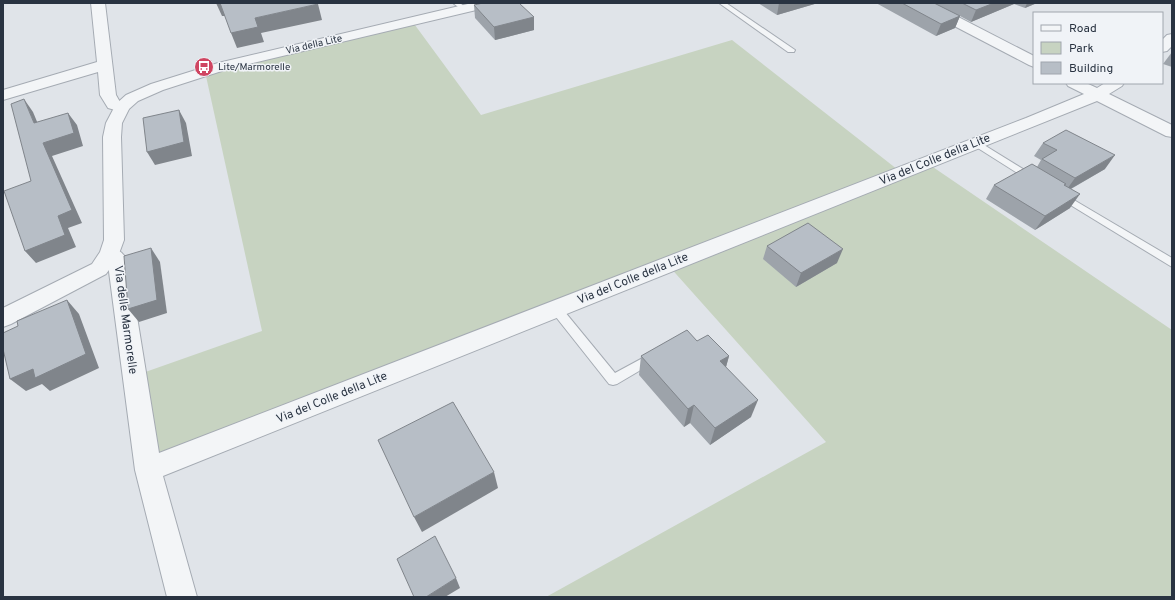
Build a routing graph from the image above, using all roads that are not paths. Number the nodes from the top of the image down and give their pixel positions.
1 (98, 3) edge
2 (489, 3) edge
3 (722, 3) edge
4 (921, 3) edge
5 (460, 6) edge
6 (1172, 38) edge
7 (1163, 47) edge
8 (791, 50) dead end
9 (1033, 61) edge
10 (104, 65) junction
11 (1076, 84) edge
12 (1114, 84) edge
13 (3, 95) edge
14 (1097, 95) junction
15 (122, 107) junction
16 (1172, 132) edge
17 (976, 144) junction
18 (110, 254) junction
19 (1172, 263) edge
20 (556, 309) junction
21 (3, 318) edge
22 (665, 351) edge
23 (148, 470) junction
24 (182, 597) edge

1 - 10 street
2 - 5 street, Via della Lite
3 - 8 lane
4 - 9 street
5 - 15 street, Via della Lite
6 - 7 street
10 - 13 street
10 - 15 street
11 - 14 street
12 - 14 street, Via del Colle della Lite
14 - 16 street
14 - 17 street, Via del Colle della Lite
15 - 18 street, Via delle Marmorelle
17 - 19 lane
17 - 20 street, Via del Colle della Lite
18 - 21 street
18 - 23 street, Via delle Marmorelle
20 - 22 lane
20 - 23 street, Via del Colle della Lite
23 - 24 street, Via delle Marmorelle

